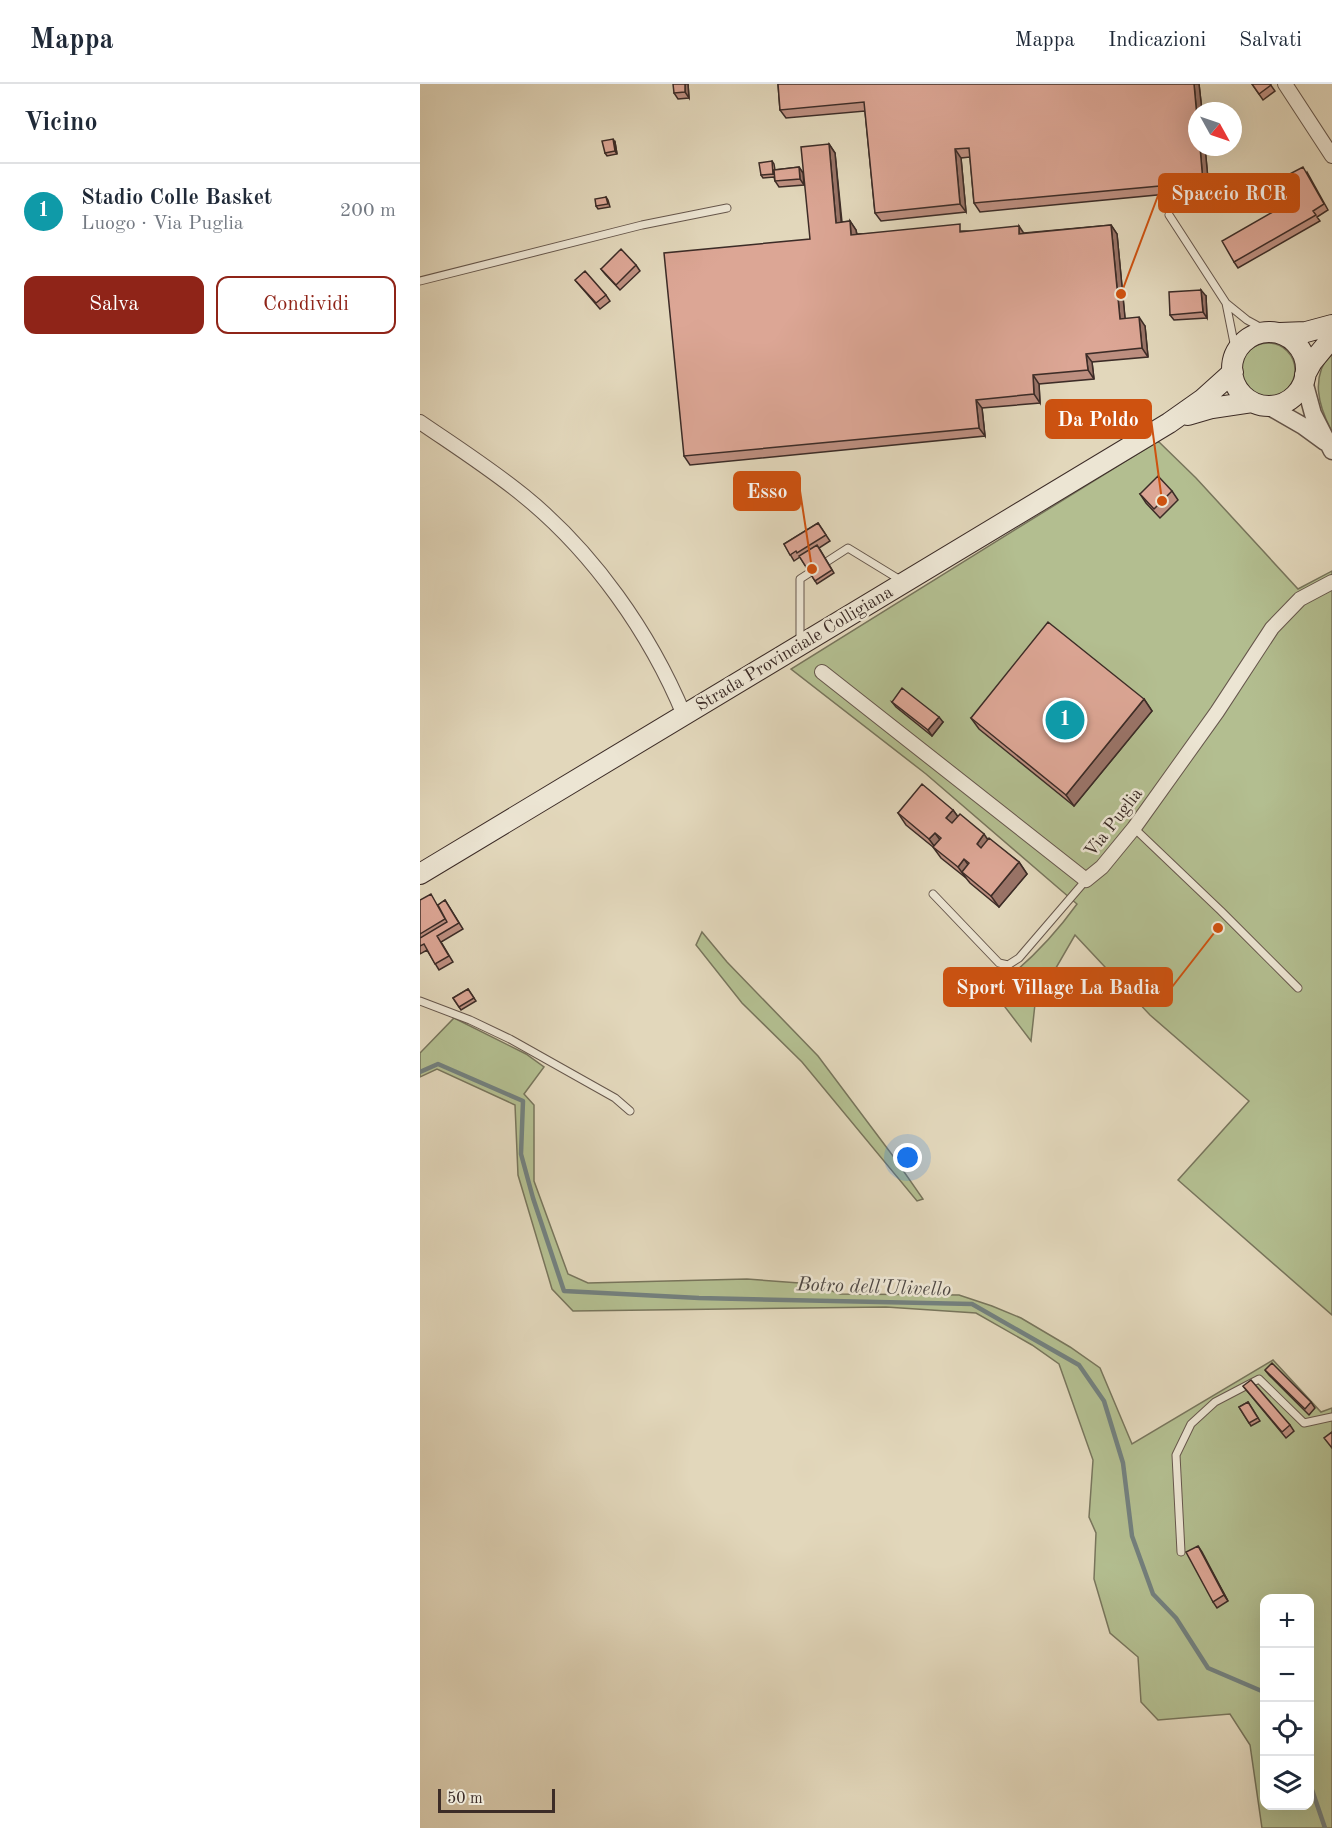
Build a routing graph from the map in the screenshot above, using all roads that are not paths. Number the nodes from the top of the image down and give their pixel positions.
1 (1284, 84) edge
2 (1332, 156) edge
3 (727, 208) dead end
4 (1169, 214) dead end
5 (420, 281) edge
6 (1226, 303) junction
7 (1332, 325) edge
8 (1274, 333) junction
9 (1332, 338) edge
10 (1234, 362) junction
11 (1305, 378) junction
12 (1260, 404) junction
13 (420, 422) edge
14 (1169, 423) junction
15 (1330, 448) edge
16 (904, 582) junction
17 (1332, 582) edge
18 (800, 645) junction
19 (822, 672) dead end
20 (684, 715) junction
21 (1134, 828) junction
22 (420, 874) edge
23 (1086, 880) junction
24 (933, 894) dead end
25 (1298, 988) dead end
26 (420, 1000) edge
27 (630, 1111) dead end
28 (1332, 1417) edge
29 (1180, 1552) dead end

1 - 2 street
3 - 5 lane
4 - 6 lane
6 - 8 lane
6 - 10 lane
7 - 8 main road
8 - 10 main road
8 - 11 main road
9 - 11 main road
10 - 12 main road
10 - 14 main road, Strada Provinciale Colligiana
11 - 12 main road
11 - 15 street
12 - 14 main road, Strada Provinciale Colligiana
12 - 15 street
13 - 20 street
14 - 16 main road, Strada Provinciale Colligiana
16 - 18 main road, Strada Provinciale Colligiana
16 - 18 lane
17 - 21 street, Via Puglia
18 - 20 main road, Strada Provinciale Colligiana
19 - 23 street, Via Puglia
20 - 22 main road, Strada Provinciale Colligiana
21 - 23 street, Via Puglia
21 - 25 lane
23 - 24 lane
26 - 27 lane
28 - 29 lane

